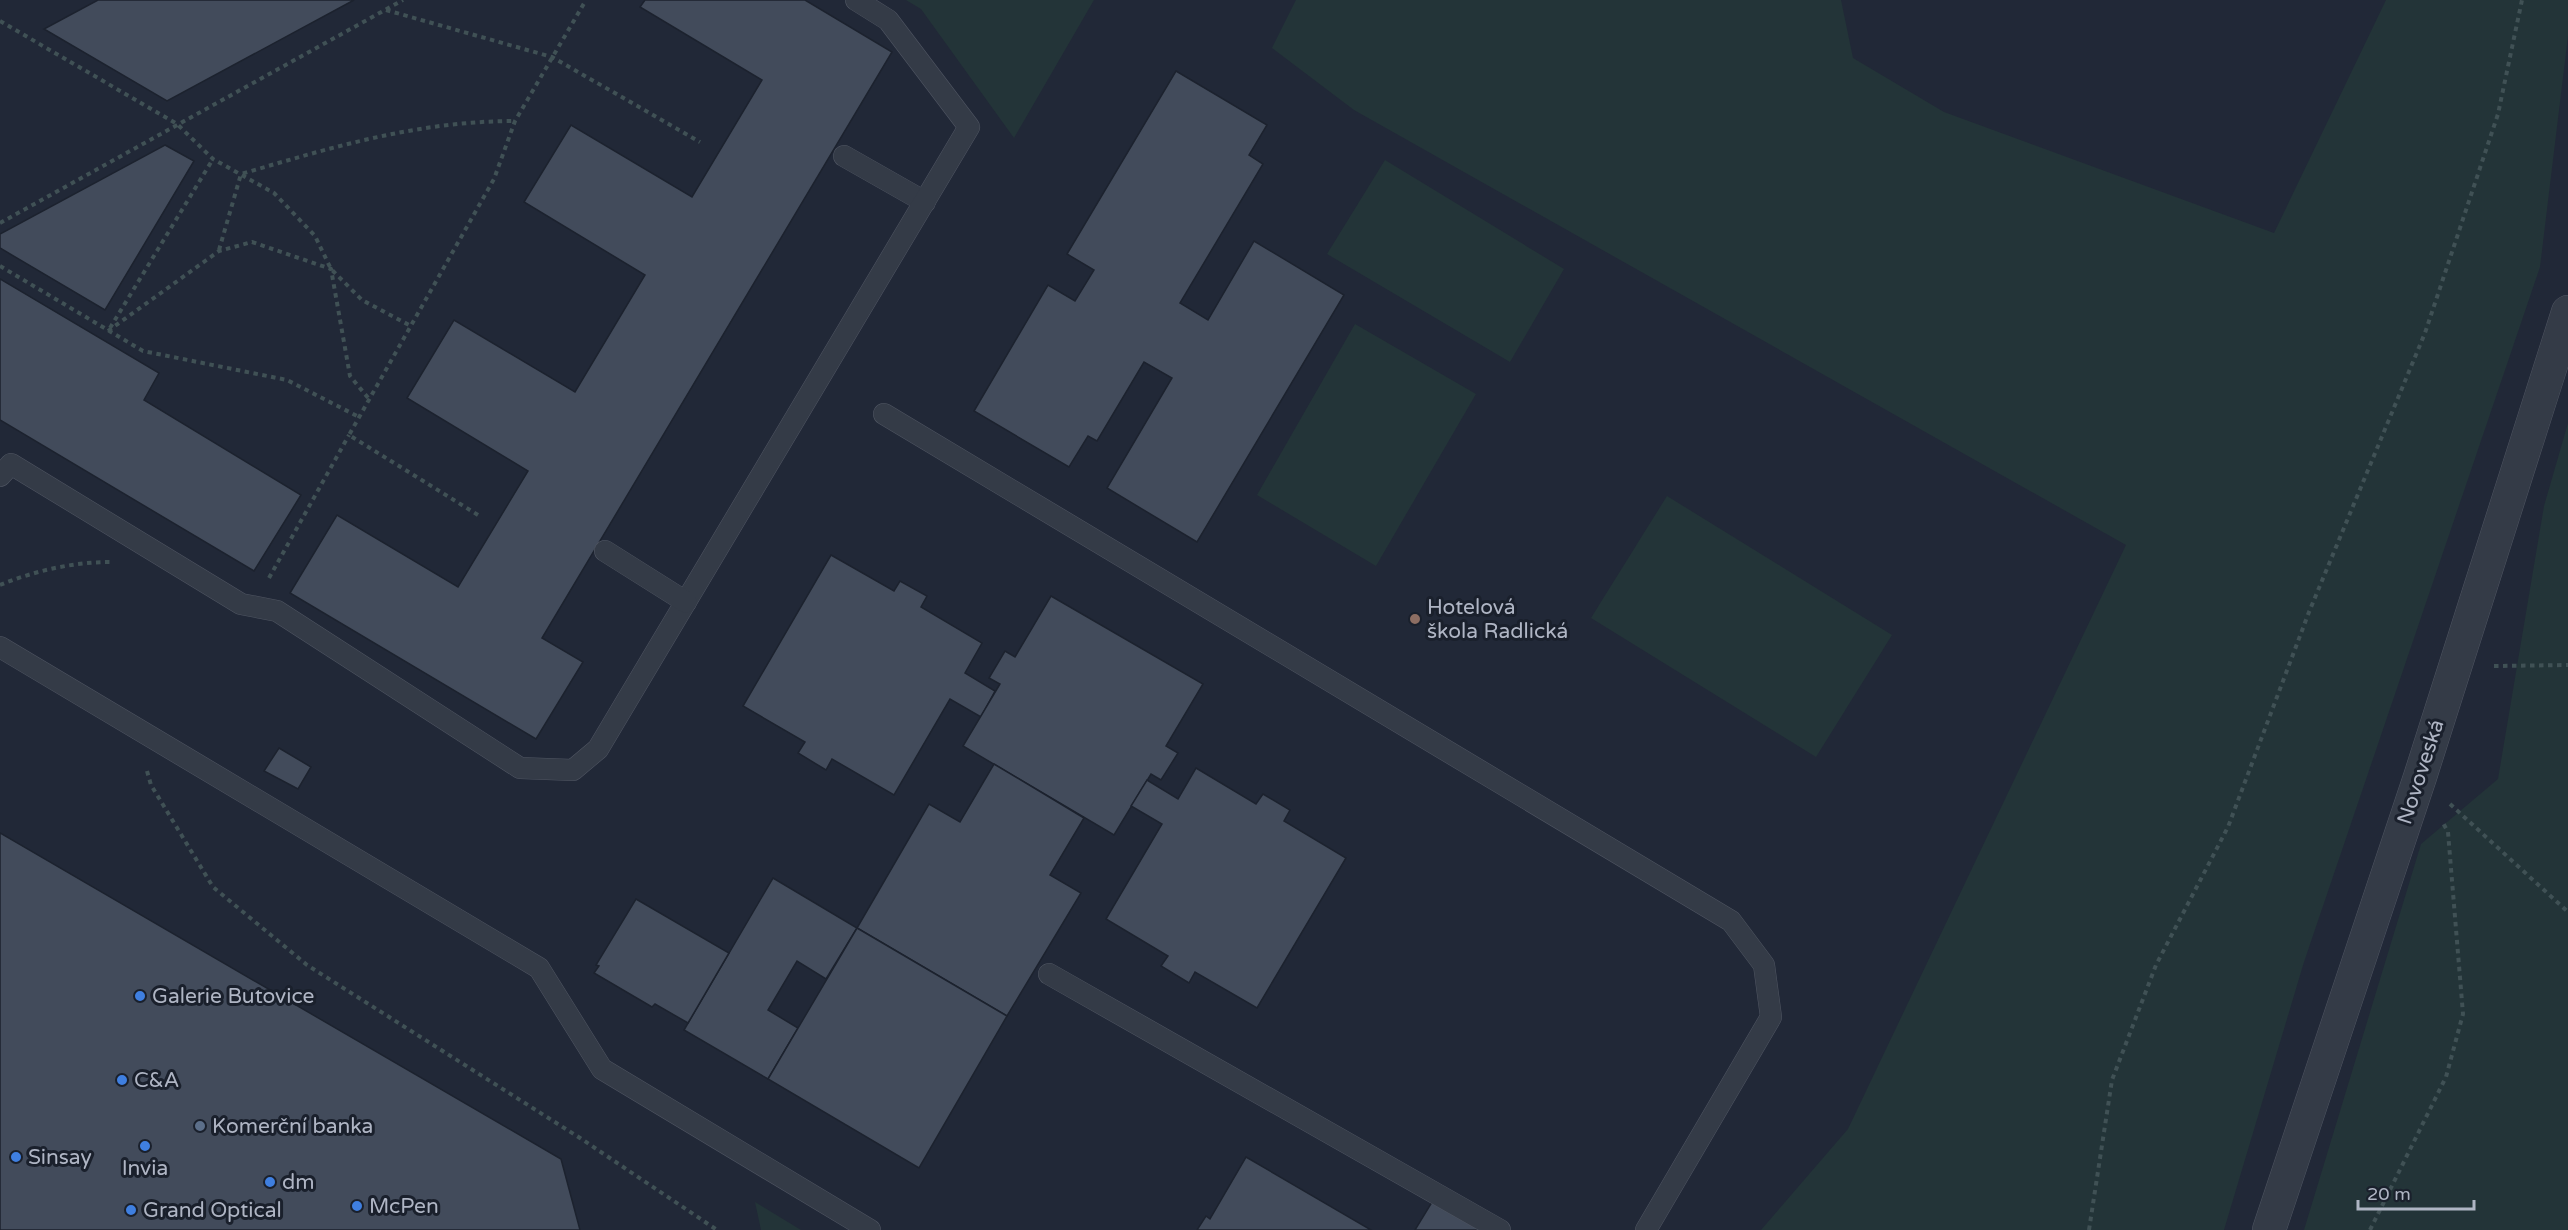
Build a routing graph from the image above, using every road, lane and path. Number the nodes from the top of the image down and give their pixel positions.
1 (403, 0) edge
2 (586, 0) edge
3 (856, 0) edge
4 (2522, 0) edge
5 (385, 10) junction
6 (0, 21) edge
7 (552, 57) junction
8 (515, 121) junction
9 (177, 124) junction
10 (700, 142) dead end
11 (844, 156) dead end
12 (213, 159) junction
13 (241, 174) junction
14 (924, 202) junction
15 (0, 223) edge
16 (219, 251) junction
17 (0, 266) edge
18 (331, 269) junction
19 (2568, 312) edge
20 (411, 326) junction
21 (108, 331) junction
22 (369, 399) junction
23 (884, 414) dead end
24 (359, 417) junction
25 (349, 435) junction
26 (0, 476) edge
27 (478, 515) dead end
28 (605, 551) dead end
29 (114, 562) dead end
30 (0, 585) edge
31 (686, 602) junction
32 (253, 606) junction
33 (3, 655) edge
34 (2568, 665) edge
35 (2455, 667) junction
36 (135, 727) junction
37 (2420, 777) junction
38 (2568, 912) edge
39 (1049, 974) dead end
40 (717, 1230) edge
41 (870, 1230) edge
42 (1500, 1230) edge
43 (1646, 1230) edge
44 (2089, 1230) edge
45 (2269, 1230) edge
46 (2370, 1230) edge

1 - 5 path
2 - 7 path
3 - 14 lane
4 - 44 path
5 - 7 path
5 - 9 path
6 - 9 path
7 - 8 path
7 - 10 path
8 - 13 path
8 - 20 path
9 - 12 path
9 - 15 path
11 - 14 lane
12 - 13 path
12 - 21 path
13 - 16 path
13 - 18 path
14 - 31 lane
16 - 18 path
16 - 21 path
17 - 21 path
18 - 20 path
18 - 22 path
19 - 35 street, Novoveská
20 - 22 path
21 - 24 path
22 - 24 path
23 - 43 lane
24 - 25 path
25 - 27 path
25 - 32 path
26 - 32 lane
28 - 31 lane
29 - 30 path
31 - 32 lane
33 - 36 lane
34 - 35 path
35 - 37 street, Novoveská
36 - 40 path
36 - 41 lane
37 - 38 path
37 - 45 street, Novoveská
37 - 46 path
39 - 42 lane

